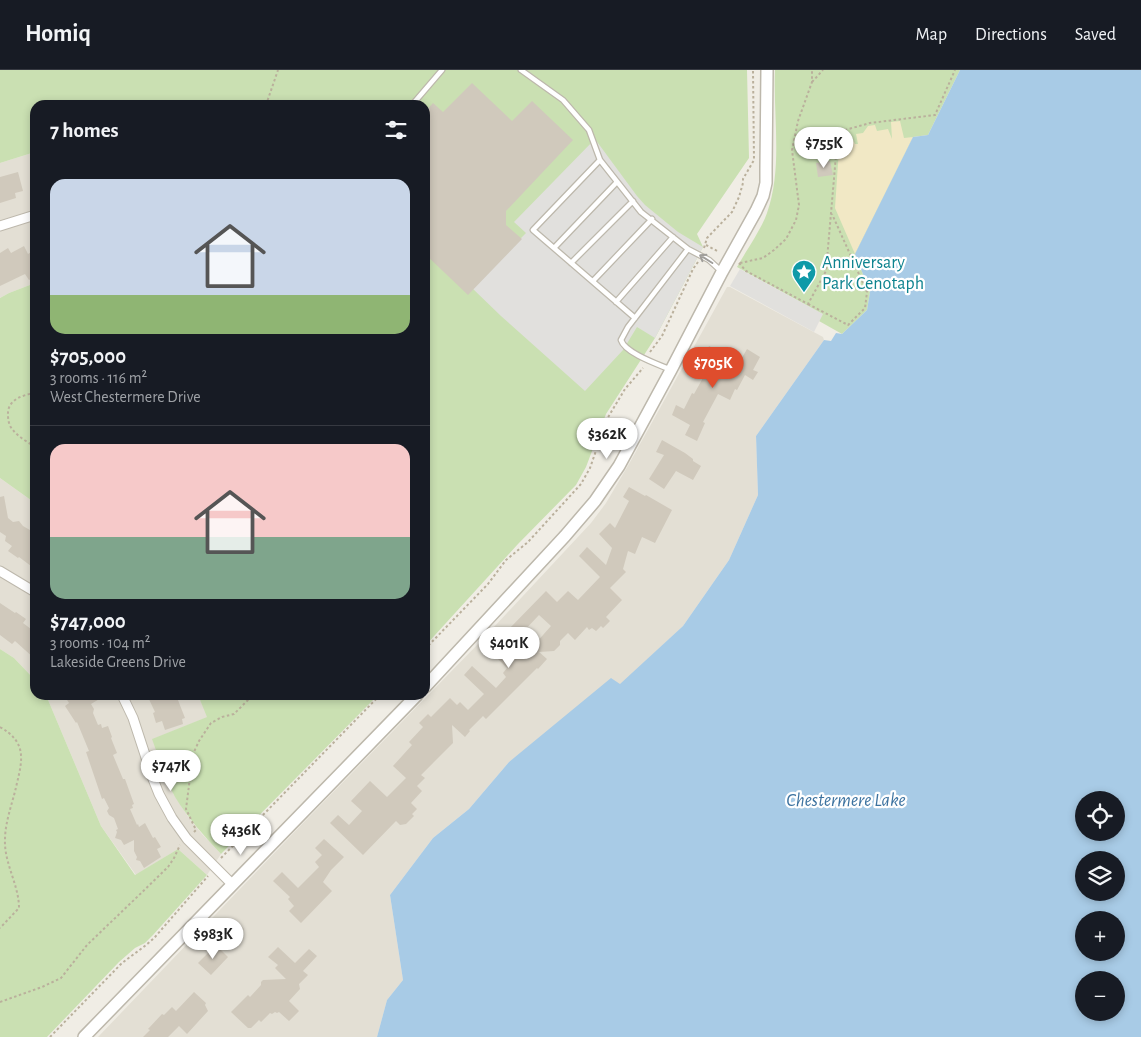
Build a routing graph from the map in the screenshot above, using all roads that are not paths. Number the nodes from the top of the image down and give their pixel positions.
1 (442, 70) edge
2 (521, 70) edge
3 (767, 70) edge
4 (416, 100) edge
5 (600, 160) junction
6 (618, 182) junction
7 (633, 201) junction
8 (30, 217) edge
9 (652, 219) junction
10 (0, 226) edge
11 (673, 237) junction
12 (554, 248) junction
13 (688, 249) junction
14 (572, 263) junction
15 (722, 272) junction
16 (592, 281) junction
17 (616, 302) junction
18 (635, 318) junction
19 (671, 370) junction
20 (0, 571) edge
21 (30, 589) edge
22 (430, 682) edge
23 (124, 700) edge
24 (412, 700) edge
25 (232, 884) junction
26 (84, 1037) edge

1 - 4 lane
2 - 5 lane
3 - 15 street
5 - 6 lane
5 - 12 lane
6 - 7 lane
6 - 12 lane
7 - 9 lane
7 - 14 lane
8 - 10 street
9 - 11 lane
9 - 16 lane
11 - 13 lane
11 - 17 lane
12 - 14 lane
15 -> 13 lane
13 - 18 lane
14 - 16 lane
15 - 19 street
16 - 17 lane
17 - 18 lane
18 - 19 lane
19 - 22 street
20 - 21 street
23 - 25 street
24 - 25 street
25 - 26 street

